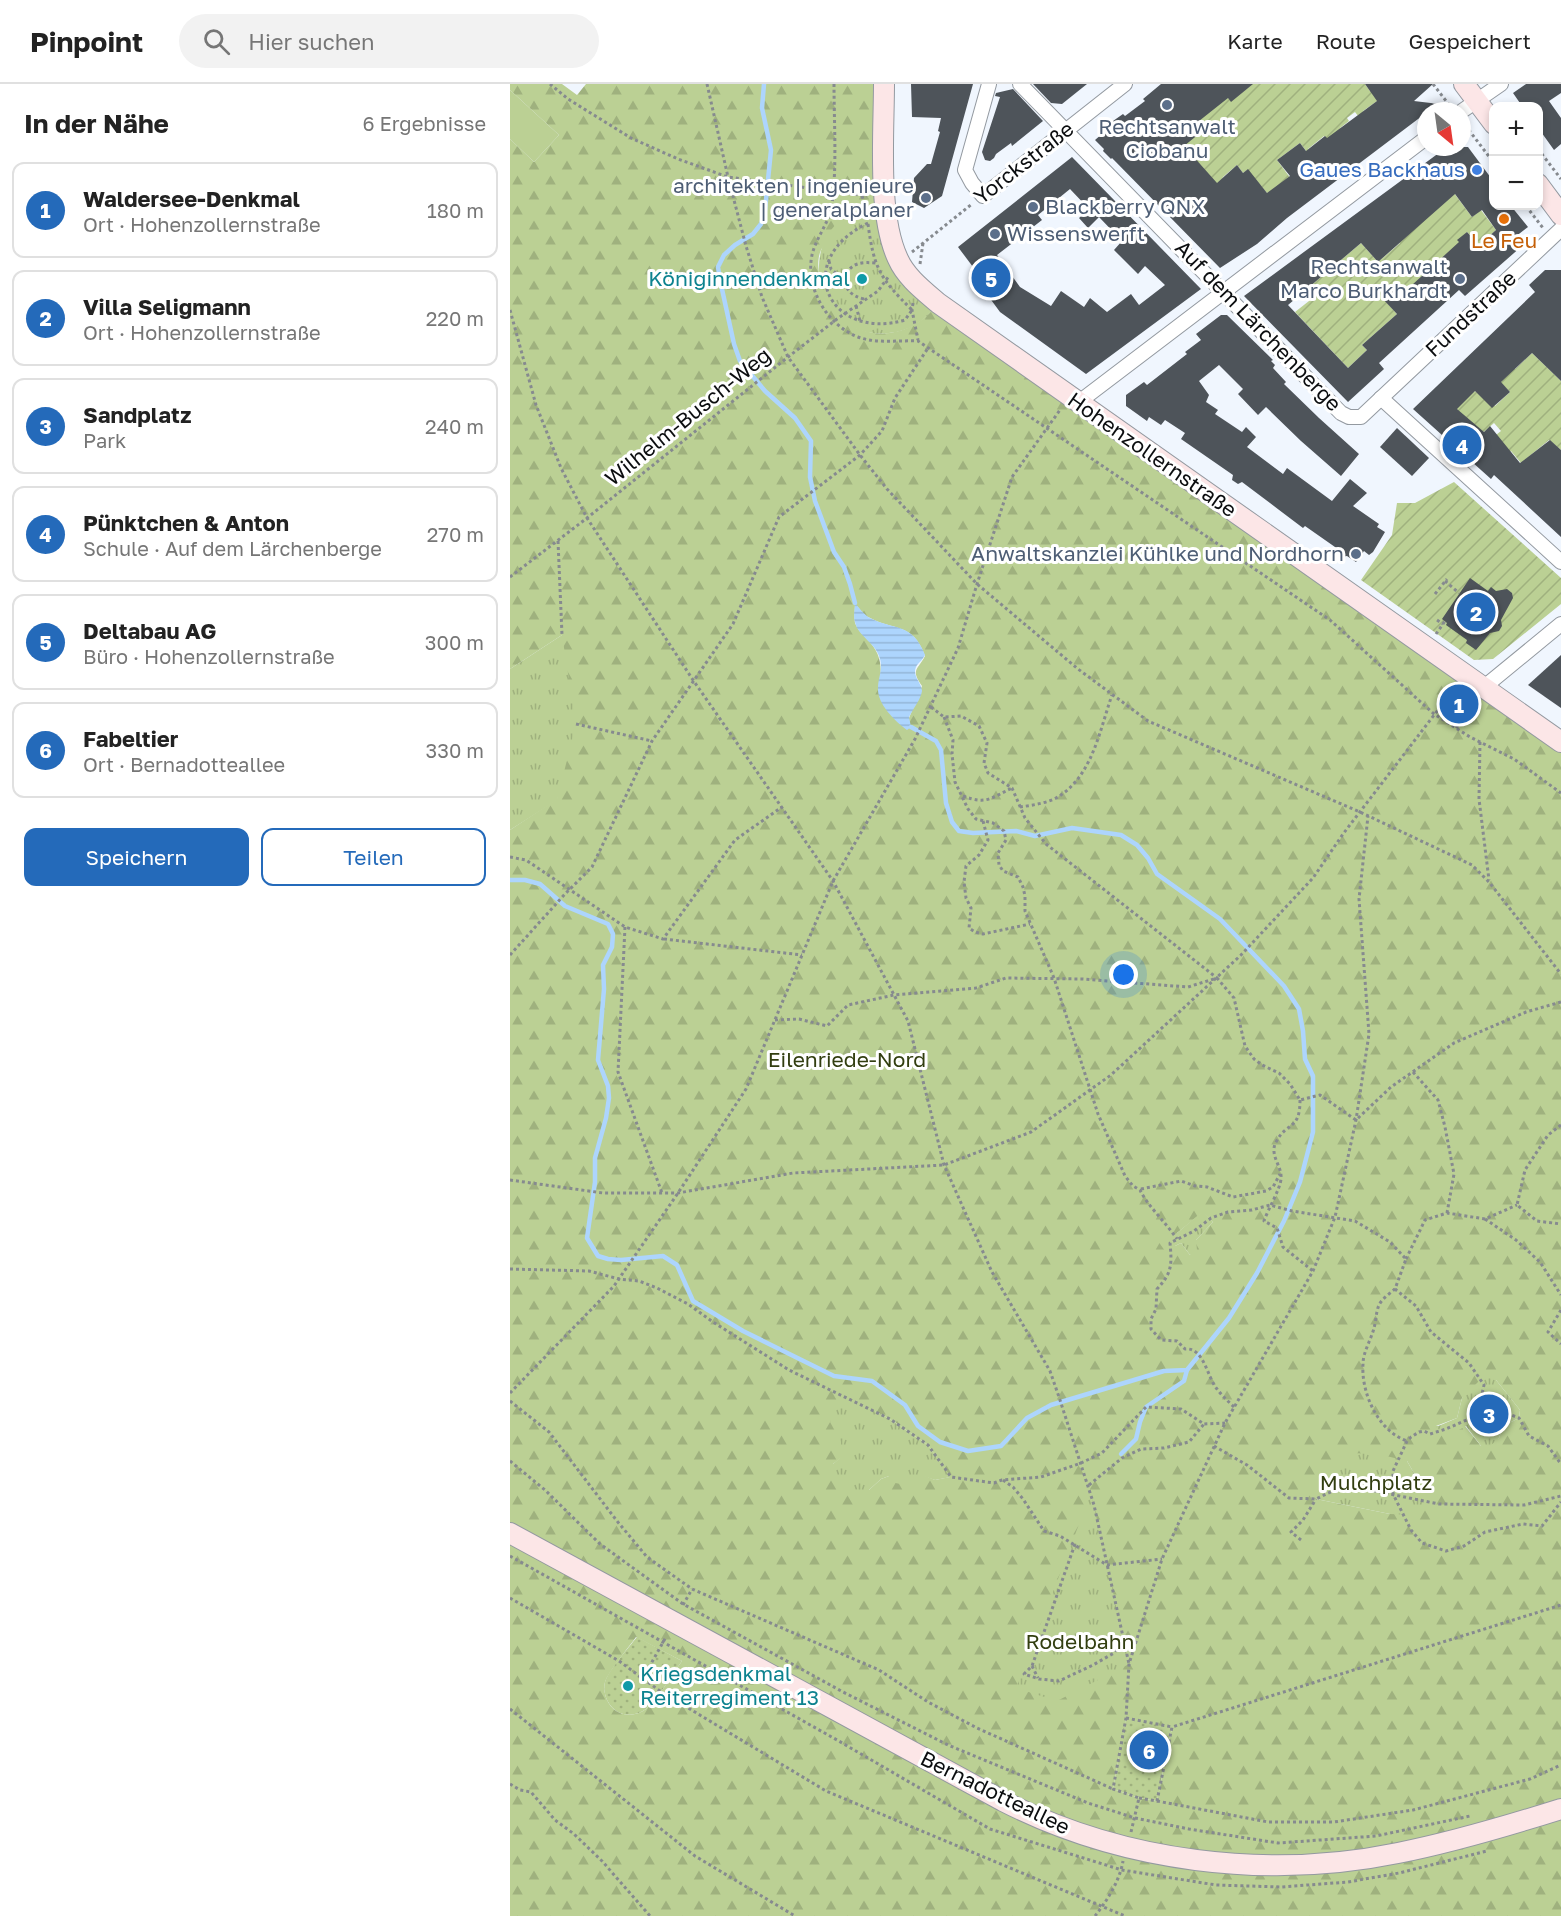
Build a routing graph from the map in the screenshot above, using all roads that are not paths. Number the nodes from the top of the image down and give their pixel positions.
1 (884, 84) edge
2 (989, 84) edge
3 (1020, 84) edge
4 (1125, 84) edge
5 (1464, 84) edge
6 (1501, 84) edge
7 (1468, 102) edge
8 (1471, 105) edge
9 (1471, 107) edge
10 (1489, 120) edge
11 (1066, 130) junction
12 (1417, 145) edge
13 (1543, 190) edge
14 (1561, 215) edge
15 (1561, 229) edge
16 (1223, 291) junction
17 (1381, 398) junction
18 (1074, 399) junction
19 (1561, 562) edge
20 (1561, 624) edge
21 (1485, 689) junction
22 (1561, 742) edge
23 (510, 1533) edge
24 (1561, 1809) edge

1 - 18 street, Hohenzollernstraße
2 - 11 street, Yorckstraße
3 - 11 street, Auf dem Lärchenberge
4 - 11 street, Yorckstraße
5 - 7 street
6 - 8 street
9 - 10 street
11 - 16 street, Auf dem Lärchenberge
12 - 16 street
13 - 14 street
15 - 17 street, Fundstraße
16 - 17 street, Auf dem Lärchenberge
16 - 18 street
17 - 19 street
18 - 21 street, Hohenzollernstraße
20 - 21 street
21 - 22 street, Hohenzollernstraße
23 - 24 street, Bernadotteallee

